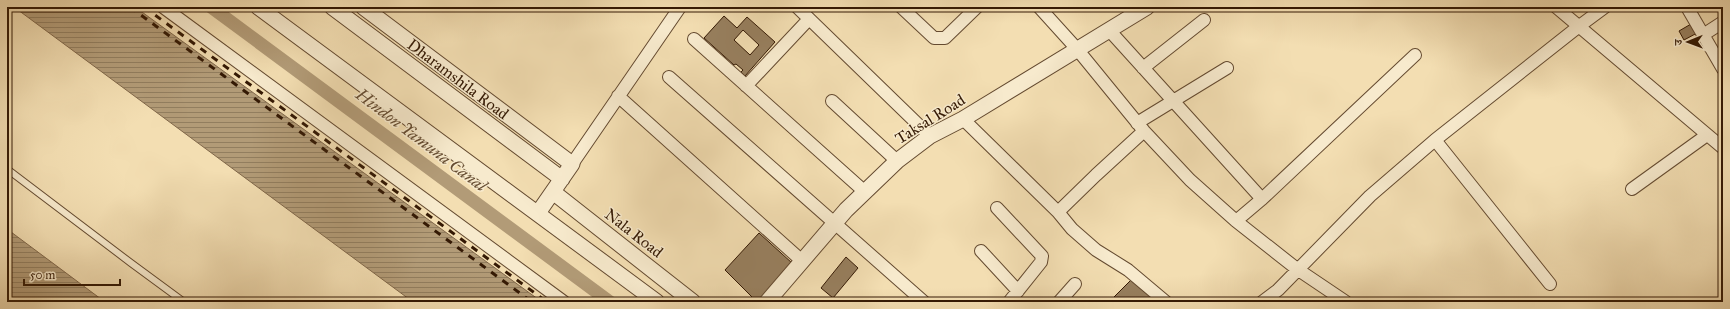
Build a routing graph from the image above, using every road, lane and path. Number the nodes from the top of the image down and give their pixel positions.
1 (163, 7) edge
2 (258, 7) edge
3 (332, 7) edge
4 (362, 7) edge
5 (680, 7) edge
6 (798, 7) edge
7 (901, 7) edge
8 (978, 7) edge
9 (1039, 7) edge
10 (1147, 7) edge
11 (1556, 7) edge
12 (1605, 7) edge
13 (1687, 7) edge
14 (809, 18) junction
15 (1204, 20) dead end
16 (1723, 22) edge
17 (1578, 26) junction
18 (1109, 30) junction
19 (1703, 35) junction
20 (694, 39) dead end
21 (1077, 49) junction
22 (1415, 54) dead end
23 (1143, 68) junction
24 (1227, 68) dead end
25 (1723, 69) edge
26 (669, 77) dead end
27 (746, 86) junction
28 (618, 96) junction
29 (1173, 100) junction
30 (832, 101) dead end
31 (963, 119) junction
32 (1140, 127) junction
33 (1708, 135) junction
34 (930, 136) junction
35 (1434, 140) junction
36 (1723, 148) edge
37 (897, 161) junction
38 (572, 164) junction
39 (7, 169) edge
40 (562, 179) junction
41 (1632, 189) dead end
42 (553, 192) junction
43 (865, 192) junction
44 (1262, 199) junction
45 (997, 208) dead end
46 (1058, 212) junction
47 (538, 213) junction
48 (1236, 221) junction
49 (834, 223) junction
50 (981, 251) dead end
51 (801, 260) junction
52 (1297, 269) junction
53 (1075, 284) dead end
54 (1550, 284) dead end
55 (1018, 291) junction
56 (768, 301) edge
57 (184, 302) edge
58 (564, 302) edge
59 (657, 302) edge
60 (693, 302) edge
61 (924, 302) edge
62 (1009, 302) edge
63 (1059, 302) edge
64 (1166, 302) edge
65 (1262, 302) edge
66 (1346, 302) edge

1 - 58 street
2 - 47 street
3 - 40 street, Dharamshila Road
4 - 38 street, Dharamshila Road
5 - 28 street
6 - 14 street
7 - 8 street
9 - 21 street
10 - 18 street, Taksal Road
11 - 17 street
12 - 17 street
13 - 19 street
14 - 27 street
14 - 34 street
15 - 23 street
16 - 19 street
17 - 33 street
17 - 35 street
18 - 21 street, Taksal Road
18 - 23 street
19 - 25 street
20 - 27 street
21 - 31 street, Taksal Road
21 - 32 street
22 - 44 street
23 - 29 street
24 - 29 street
26 - 49 street
27 - 43 street
28 - 38 street
28 - 51 street
29 - 32 street
29 - 44 street
30 - 37 street
31 - 34 street, Taksal Road
31 - 46 street
32 - 46 street
32 - 48 street
33 - 36 street
33 - 41 street
34 - 37 street, Taksal Road
35 - 52 street
35 - 54 street
37 - 43 street, Taksal Road
38 - 40 street
39 - 57 lane
40 - 42 street
42 - 47 street
42 - 60 street, Nala Road
43 - 49 street, Taksal Road
44 - 48 street
45 - 55 street
46 - 64 street
47 - 59 street
48 - 52 street
49 - 51 street, Taksal Road
49 - 61 street
50 - 55 street
51 - 56 street, Taksal Road
52 - 65 street
52 - 66 street
53 - 63 street
55 - 62 street

